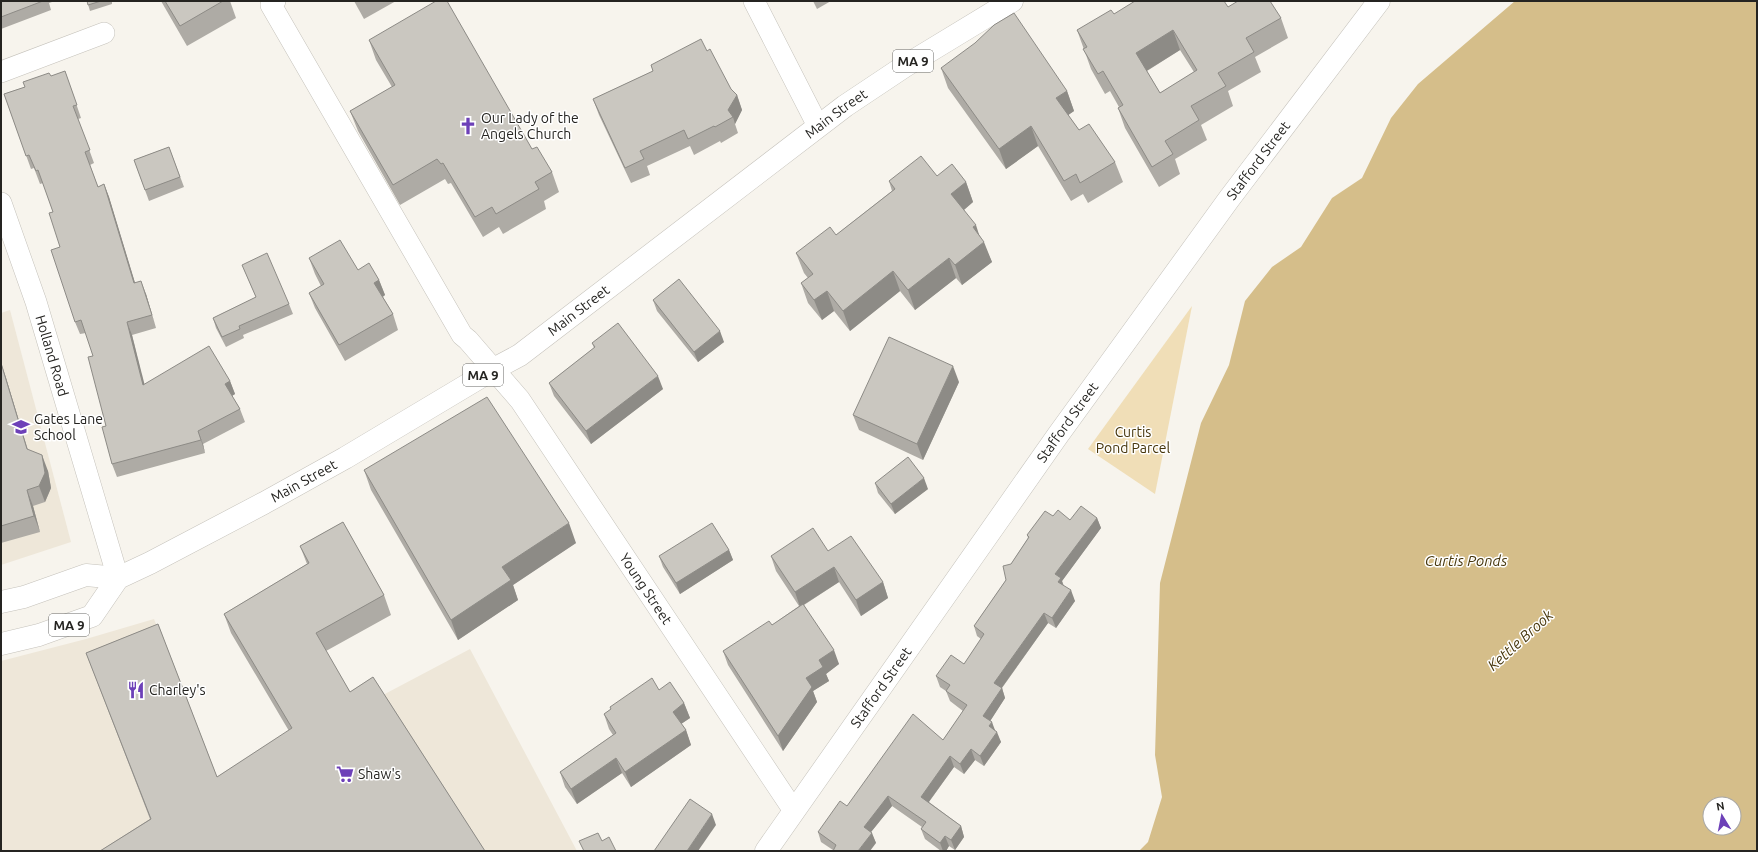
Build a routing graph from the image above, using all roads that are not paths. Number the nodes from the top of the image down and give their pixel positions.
1 (275, 1) edge
2 (754, 1) edge
3 (1012, 1) edge
4 (1379, 1) edge
5 (104, 33) dead end
6 (1, 72) edge
7 (818, 126) junction
8 (1, 203) edge
9 (494, 369) junction
10 (118, 578) junction
11 (1, 602) edge
12 (1, 644) edge
13 (794, 811) junction
14 (766, 851) edge

1 - 9 street, Young Street
2 - 7 street
3 - 7 main road, Main Street / MA 9
4 - 13 main road, Stafford Street
5 - 6 street
7 - 9 main road, Main Street / MA 9
8 - 10 street, Holland Road
9 - 10 main road, Main Street / MA 9
9 - 13 street, Young Street
10 - 11 main road
10 - 12 main road, Main Street / MA 9
13 - 14 main road, Stafford Street

